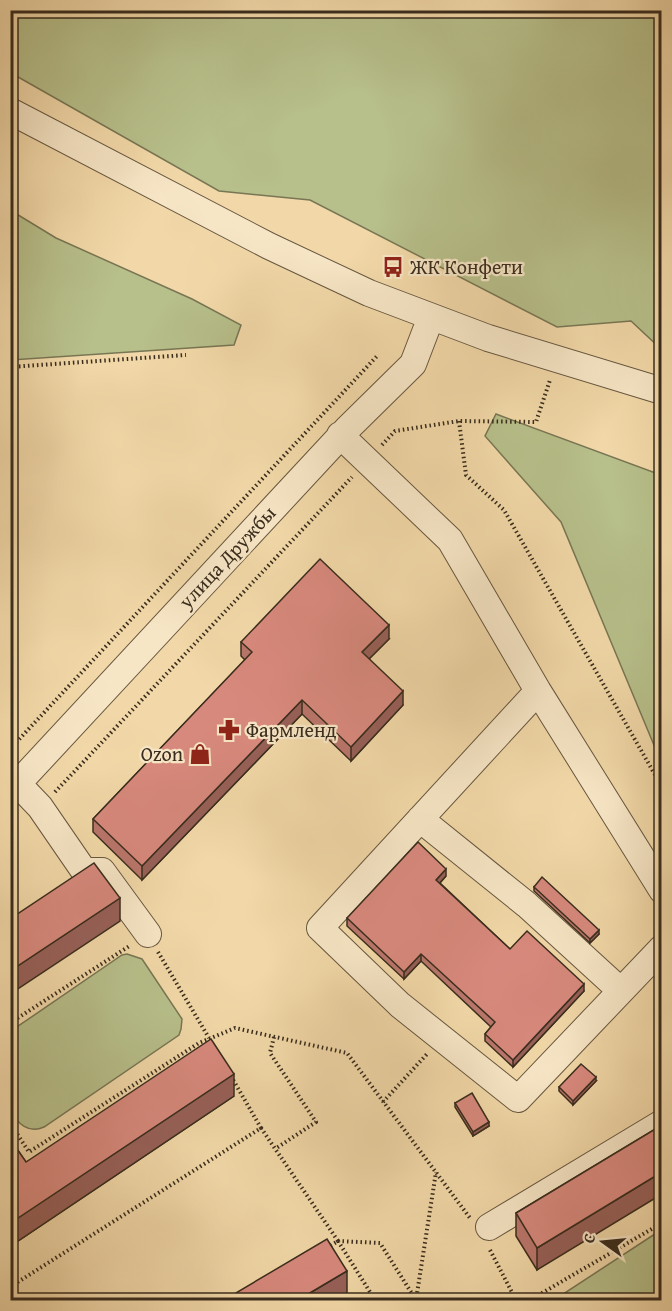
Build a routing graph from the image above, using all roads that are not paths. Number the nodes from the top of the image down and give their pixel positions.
1 (10, 111) edge
2 (431, 317) junction
3 (662, 391) edge
4 (340, 435) junction
5 (538, 691) junction
6 (14, 788) edge
7 (420, 819) junction
8 (662, 890) edge
9 (148, 934) road end
10 (662, 948) edge
11 (621, 991) junction
12 (662, 1123) edge
13 (483, 1230) road end

1 - 2 street
2 - 3 street
2 - 4 street, улица Дружбы
4 - 5 street
4 - 6 street, улица Дружбы
5 - 7 street
5 - 8 street
6 - 9 street
7 - 11 street
7 - 11 street
10 - 11 street
12 - 13 street

